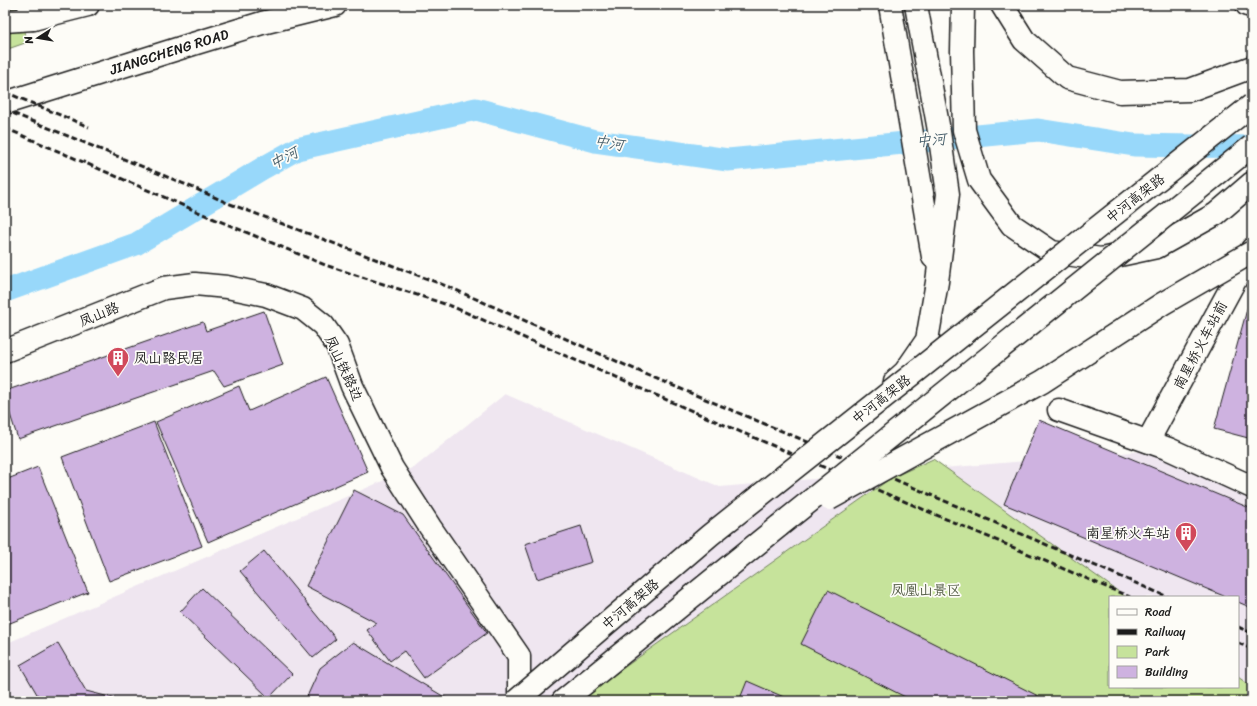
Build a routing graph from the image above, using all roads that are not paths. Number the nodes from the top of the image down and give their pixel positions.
1 (88, 5) edge
2 (335, 5) edge
3 (890, 5) edge
4 (916, 5) edge
5 (963, 5) edge
6 (1002, 5) edge
7 (1247, 5) edge
8 (1252, 6) edge
9 (31, 12) edge
10 (5, 21) edge
11 (1252, 67) edge
12 (5, 104) edge
13 (1252, 105) edge
14 (1252, 146) edge
15 (1252, 183) edge
16 (1252, 251) edge
17 (937, 282) junction
18 (195, 284) joint
19 (5, 351) edge
20 (1059, 410) dead end
21 (858, 417) junction
22 (1148, 441) junction
23 (1252, 487) edge
24 (779, 526) junction
25 (517, 701) edge
26 (563, 701) edge

1 - 9 main road
2 - 12 main road, JIANGCHENG ROAD
3 - 17 main road
4 - 17 main road
5 - 15 main road, bridge
6 - 11 main road
7 - 8 main road
9 - 10 main road
13 - 21 main road, 中河高架路, bridge
14 - 24 main road, bridge
16 - 22 main road, 南星桥火车站前
16 - 24 main road, bridge
17 - 21 main road, bridge
18 - 19 main road, 凤山路
18 - 25 main road, 凤山铁路边
20 - 22 main road
21 - 25 main road, 中河高架路, bridge
22 - 23 main road
24 - 26 main road

